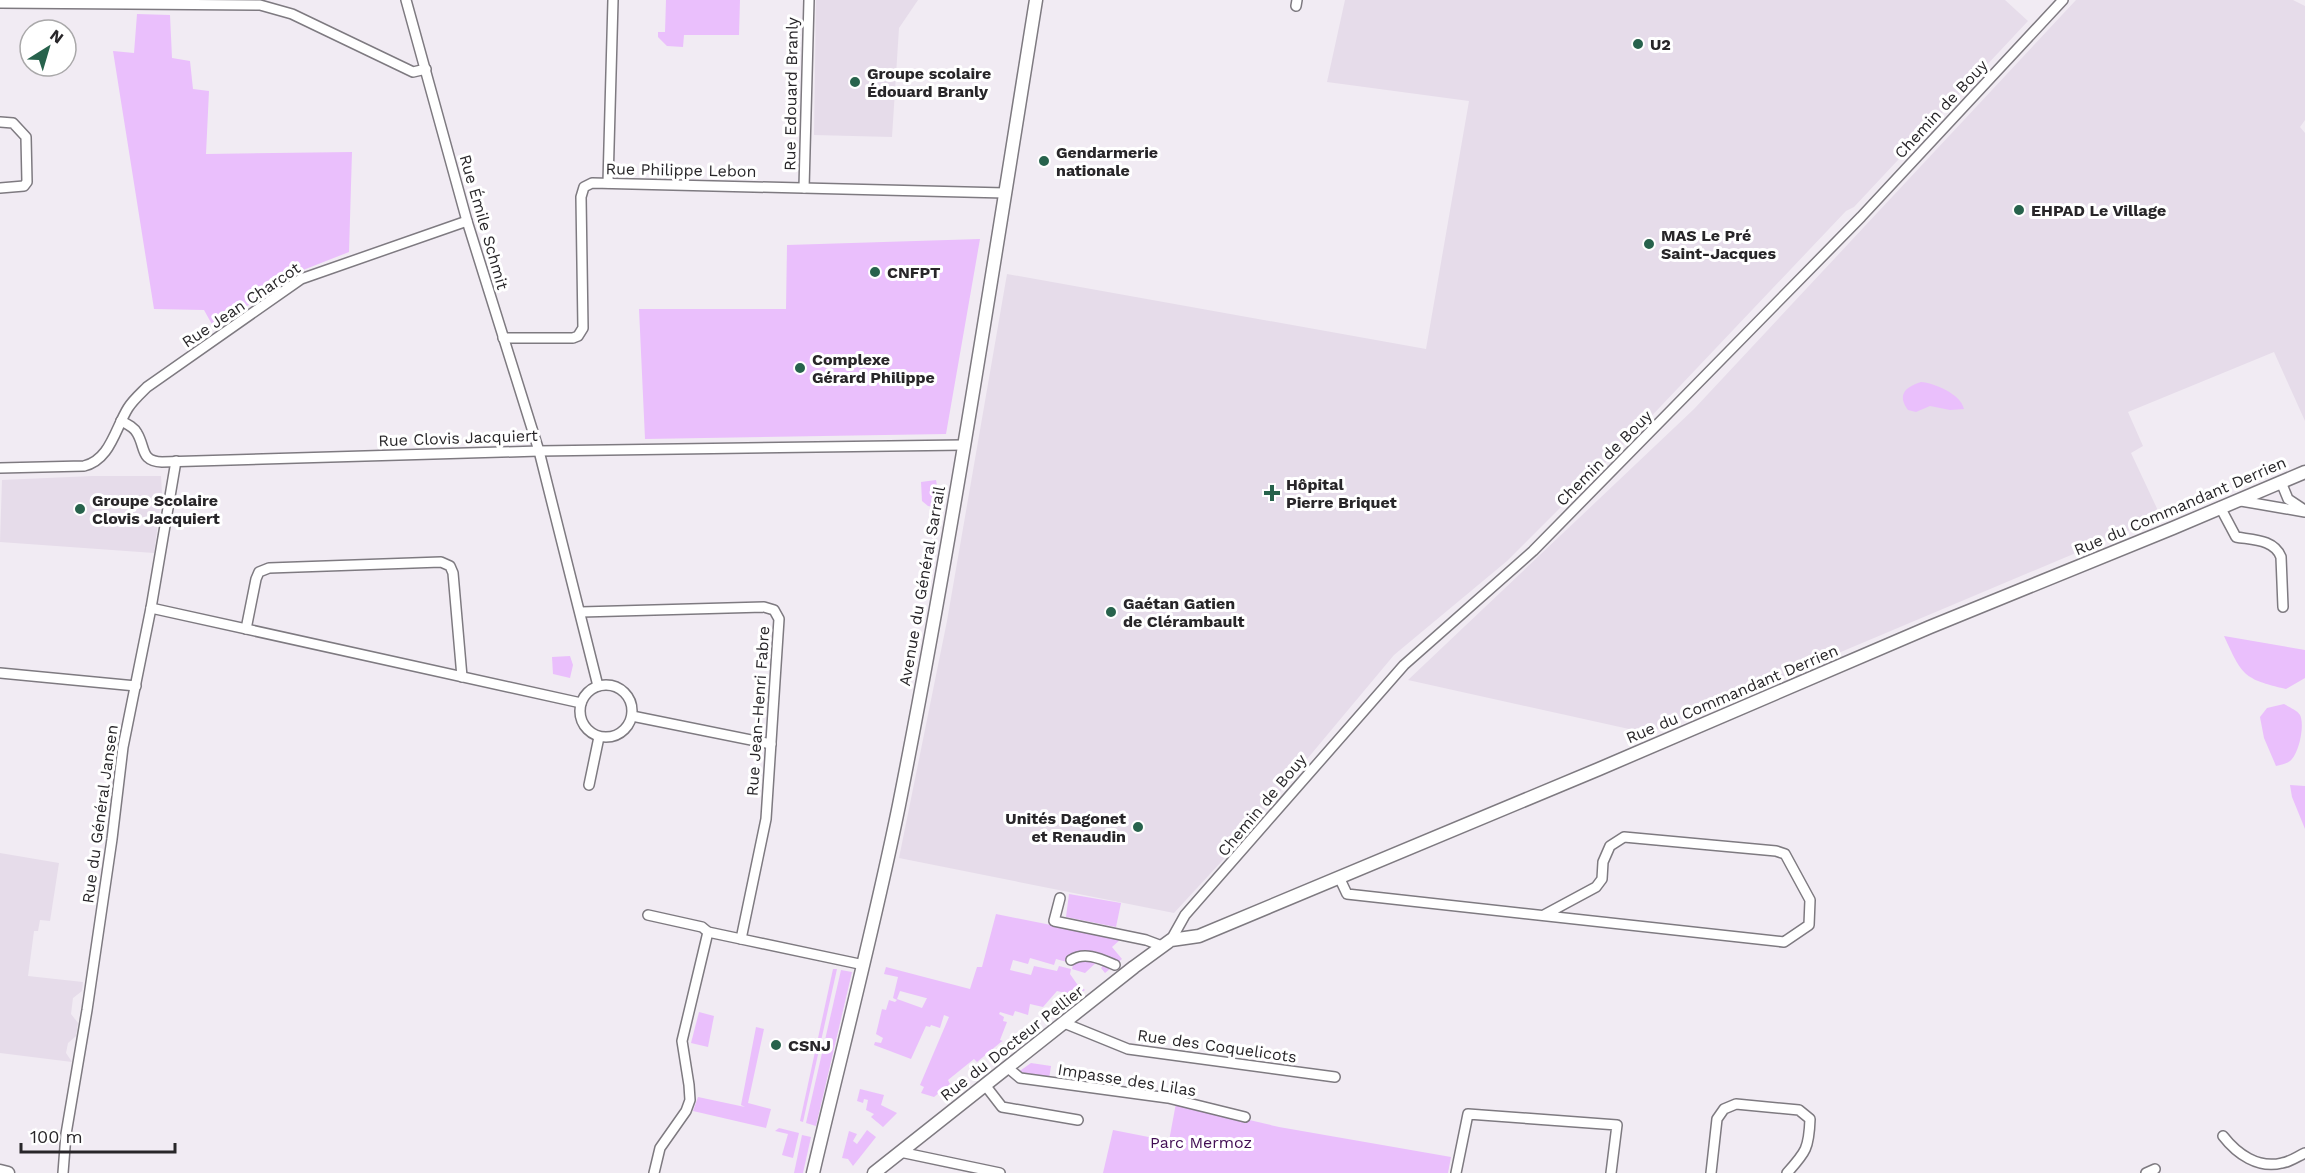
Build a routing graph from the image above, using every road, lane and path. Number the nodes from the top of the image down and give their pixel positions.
1 (406, 0) edge
2 (612, 0) edge
3 (808, 0) edge
4 (1036, 0) edge
5 (2063, 0) edge
6 (50, 2) edge
7 (0, 3) edge
8 (275, 4) edge
9 (426, 69) junction
10 (0, 122) edge
11 (608, 183) junction
12 (0, 188) edge
13 (804, 188) junction
14 (1005, 193) junction
15 (467, 221) junction
16 (503, 338) junction
17 (121, 421) junction
18 (963, 445) junction
19 (539, 451) junction
20 (176, 461) junction
21 (0, 468) edge
22 (2305, 472) edge
23 (2281, 482) junction
24 (2232, 501) junction
25 (2220, 507) junction
26 (2305, 511) edge
27 (151, 608) junction
28 (2283, 608) dead end
29 (581, 612) junction
30 (246, 629) junction
31 (0, 673) edge
32 (462, 677) junction
33 (136, 686) junction
34 (598, 686) junction
35 (581, 703) junction
36 (632, 716) junction
37 (599, 736) junction
38 (771, 744) junction
39 (589, 785) dead end
40 (1339, 877) junction
41 (1060, 898) dead end
42 (648, 915) dead end
43 (1544, 915) junction
44 (708, 932) junction
45 (741, 939) junction
46 (1166, 943) junction
47 (1071, 960) dead end
48 (864, 965) junction
49 (1115, 965) dead end
50 (1064, 1023) junction
51 (1007, 1067) junction
52 (1335, 1077) dead end
53 (985, 1085) junction
54 (1245, 1117) dead end
55 (1078, 1120) dead end
56 (2223, 1136) dead end
57 (900, 1152) junction
58 (2305, 1153) edge
59 (0, 1171) edge
60 (8, 1173) edge
61 (63, 1173) edge
62 (654, 1173) edge
63 (813, 1173) edge
64 (874, 1173) edge
65 (1000, 1173) edge
66 (1456, 1173) edge
67 (1611, 1173) edge
68 (1711, 1173) edge
69 (1787, 1173) edge

1 - 9 street, Rue Émile Schmit
2 - 11 street
3 - 13 street, Rue Edouard Branly
4 - 14 main road, Avenue du Général Sarrail
5 - 46 street, Chemin de Bouy
6 - 7 street
6 - 8 street
8 - 9 street
9 - 15 street, Rue Émile Schmit
10 - 12 street
11 - 13 street, Rue Philippe Lebon
11 - 16 street, Rue Philippe Lebon
13 - 14 street, Rue Philippe Lebon
14 - 18 main road, Avenue du Général Sarrail
15 - 16 street, Rue Émile Schmit
15 - 17 street, Rue Jean Charcot
16 - 19 street, Rue Émile Schmit
17 - 20 street, Rue Clovis Jacquiert
17 - 21 street
18 - 19 street, Rue Clovis Jacquiert
18 - 48 main road, Avenue du Général Sarrail
19 - 20 street, Rue Clovis Jacquiert
19 - 29 street
20 - 27 street, Rue du Général Jansen
22 - 23 main road, Rue du Commandant Derrien
23 - 24 main road, Rue du Commandant Derrien
23 - 26 street
24 - 25 main road, Rue du Commandant Derrien
24 - 26 street
25 - 28 street
25 - 40 main road, Rue du Commandant Derrien
27 - 30 street
27 - 33 street, Rue du Général Jansen
29 - 34 street
29 - 38 street, Rue Jean-Henri Fabre
30 - 32 street
30 - 32 street
31 - 33 street
32 - 35 street
33 - 61 street, Rue du Général Jansen
34 - 35 street
34 - 36 street
35 - 37 street
36 - 37 street
36 - 38 street
37 - 39 street
38 - 45 street, Rue Jean-Henri Fabre
40 - 43 street
40 - 46 main road, Rue du Commandant Derrien
41 - 46 street
42 - 44 street
43 - 43 street
44 - 45 street
44 - 62 street
45 - 48 street
46 - 50 main road, Rue du Docteur Pellier
47 - 49 street
48 - 63 main road, Avenue du Général Sarrail
50 - 51 main road, Rue du Docteur Pellier
50 - 52 street, Rue des Coquelicots
51 - 53 main road, Rue du Docteur Pellier
51 - 54 street, Impasse des Lilas
53 - 55 street
53 - 57 main road, Rue du Docteur Pellier
56 - 58 street
57 - 64 main road, Rue du Docteur Pellier
57 - 65 street
59 - 60 main road
66 - 67 street
68 - 69 street

